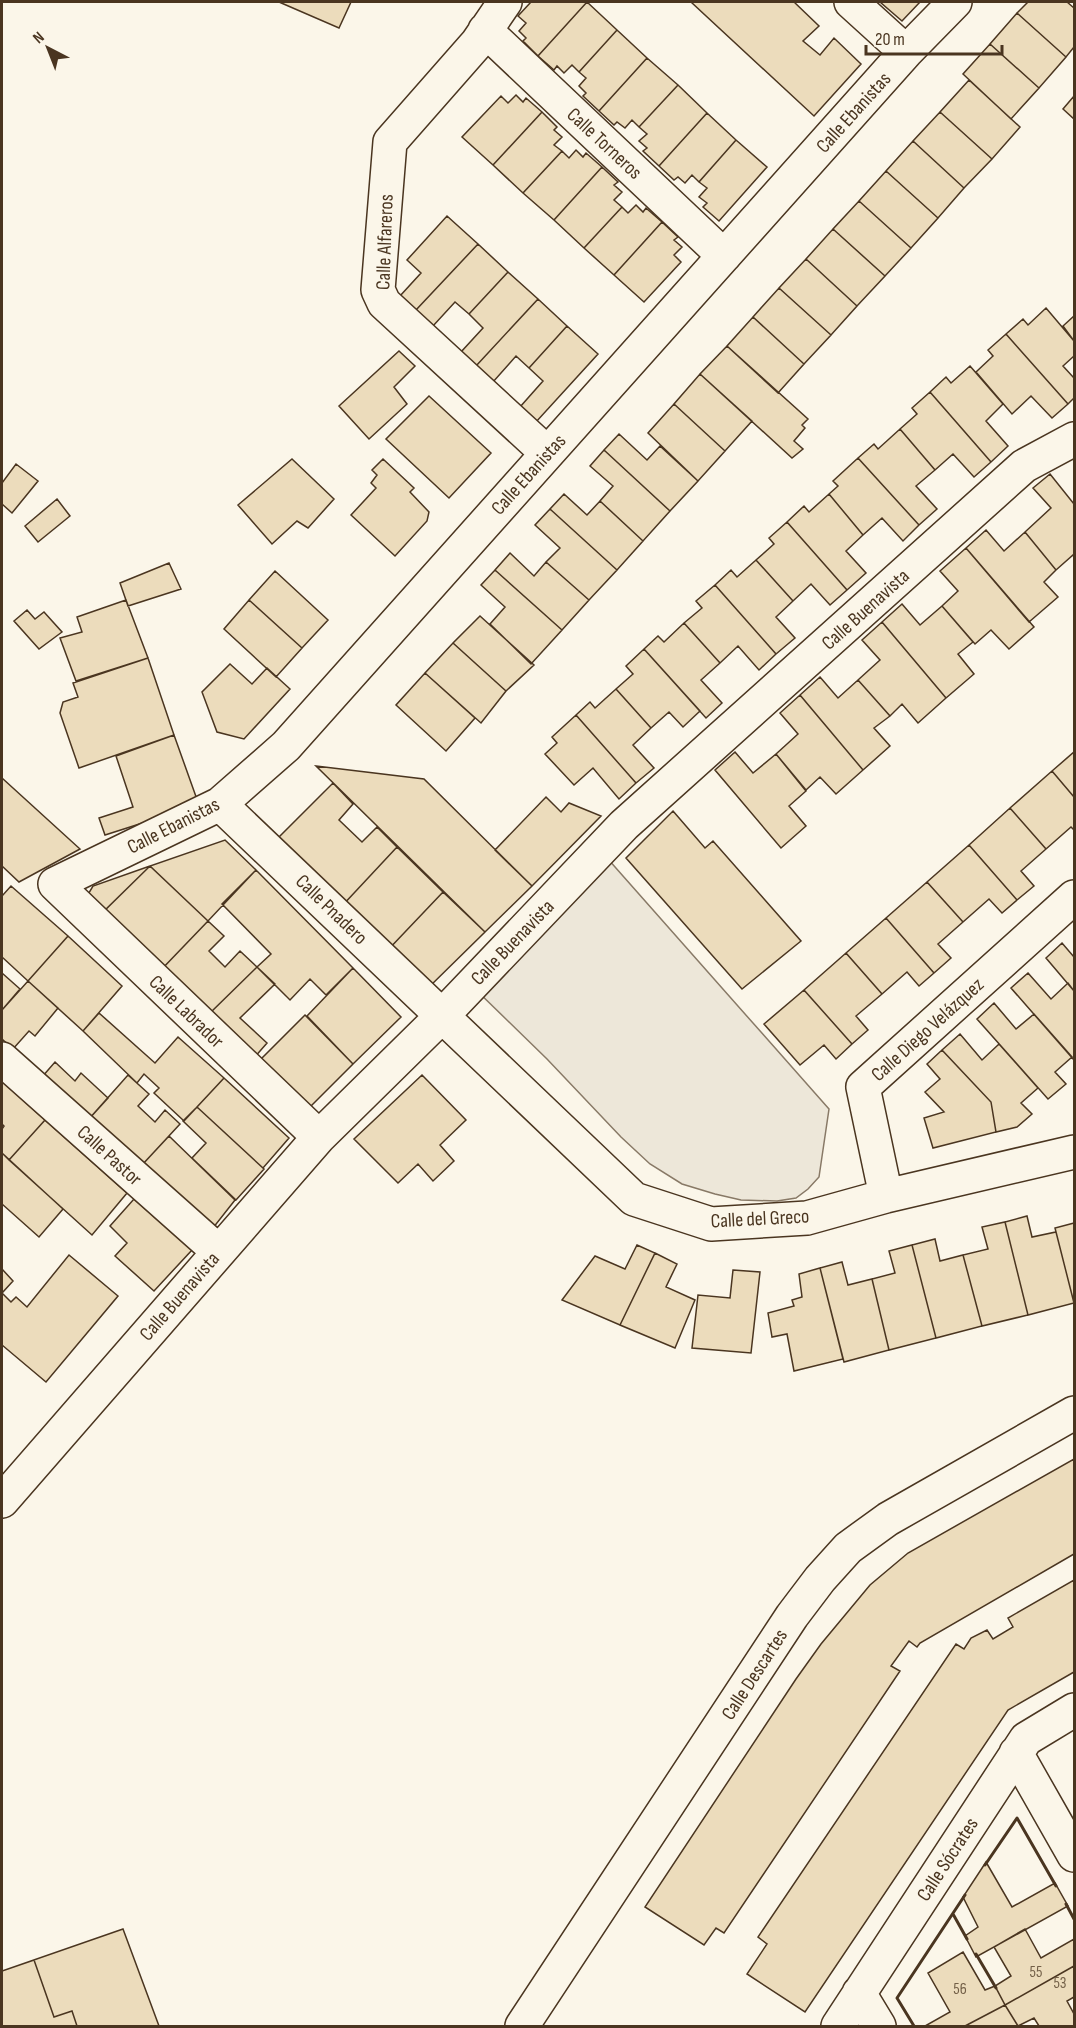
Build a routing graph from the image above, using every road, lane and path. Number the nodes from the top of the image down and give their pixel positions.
1 (505, 2) edge
2 (851, 2) edge
3 (955, 2) edge
4 (485, 30) junction
5 (906, 52) junction
6 (724, 256) junction
7 (1074, 439) edge
8 (547, 453) junction
9 (220, 804) junction
10 (55, 884) joint
11 (1074, 897) edge
12 (443, 1015) junction
13 (2, 1059) edge
14 (319, 1137) junction
15 (1074, 1152) edge
16 (886, 1196) junction
17 (218, 1251) junction
18 (1074, 1413) edge
19 (2, 1501) edge
20 (1074, 1710) edge
21 (1016, 1753) junction
22 (1074, 1855) edge
23 (859, 1993) junction
24 (522, 2026) edge
25 (838, 2026) edge
26 (879, 2026) edge

1 - 4 street, Calle Alfareros
2 - 5 street
3 - 5 street, Calle Ebanistas
4 - 6 street, Calle Torneros
4 - 8 street, Calle Alfareros
5 - 6 street, Calle Ebanistas
6 - 8 street, Calle Ebanistas
7 - 12 street, Calle Buenavista
8 - 9 street, Calle Ebanistas
9 - 10 street, Calle Ebanistas
9 - 12 street, Calle Pnadero
10 - 14 street, Calle Labrador
11 - 16 street, Calle Diego Velázquez
12 - 14 street, Calle Buenavista
12 - 16 street, Calle del Greco
13 - 17 street, Calle Pastor
14 - 17 street, Calle Buenavista
15 - 16 street, Calle del Greco
17 - 19 street, Calle Buenavista
18 - 24 street, Calle Descartes
20 - 21 street, Calle Sócrates
21 - 22 street
21 - 23 street, Calle Sócrates
23 - 25 street, Calle Sócrates
23 - 26 street

